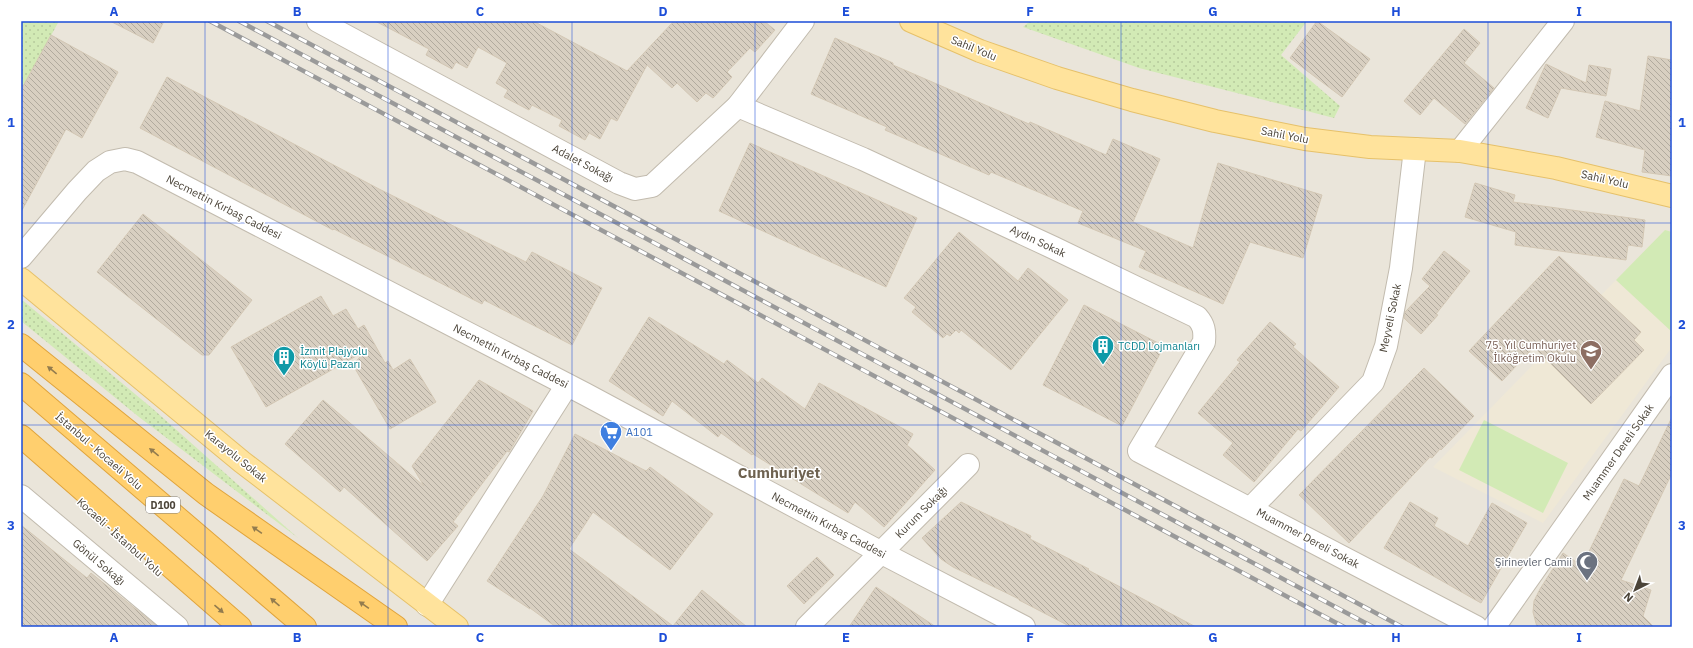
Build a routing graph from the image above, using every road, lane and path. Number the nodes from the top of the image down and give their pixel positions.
1 (318, 21) edge
2 (803, 21) edge
3 (911, 21) edge
4 (1564, 21) edge
5 (738, 106) junction
6 (1415, 149) junction
7 (1460, 151) junction
8 (1672, 196) edge
9 (21, 257) edge
10 (21, 279) edge
11 (21, 345) edge
12 (1672, 375) edge
13 (21, 384) edge
14 (567, 385) junction
15 (21, 436) edge
16 (21, 447) edge
17 (1139, 450) joint
18 (968, 465) dead end
19 (21, 496) edge
20 (1251, 508) junction
21 (880, 552) junction
22 (427, 605) junction
23 (177, 627) edge
24 (218, 627) edge
25 (240, 627) edge
26 (305, 627) edge
27 (396, 627) edge
28 (457, 627) edge
29 (807, 627) edge
30 (1024, 627) edge
31 (1476, 627) edge
32 (1494, 627) edge

1 - 5 street, Adalet Sokağı
2 - 5 street, Adalet Sokağı
3 - 6 main road, Sahil Yolu
4 - 7 street
5 - 17 street, Aydın Sokak
6 - 7 main road, Sahil Yolu
6 - 20 street, Meyveli Sokak
7 - 8 main road, Sahil Yolu
9 - 14 street, Necmettin Kırbaş Caddesi
10 - 22 main road, Karayolu Sokak
27 -> 11 highway
12 - 32 street, Muammer Dereli Sokak
26 -> 13 highway, İstanbul - Kocaeli Yolu / D100
14 - 21 street, Necmettin Kırbaş Caddesi
14 - 22 street
15 -> 25 highway
16 - 24 highway, Kocaeli - İstanbul Yolu
17 - 20 street, Muammer Dereli Sokak
18 - 21 street, Kurum Sokağı
19 - 23 street, Gönül Sokağı
20 - 31 street, Muammer Dereli Sokak
21 - 29 street, Kurum Sokağı
21 - 30 street, Necmettin Kırbaş Caddesi
22 - 28 main road, Karayolu Sokak

